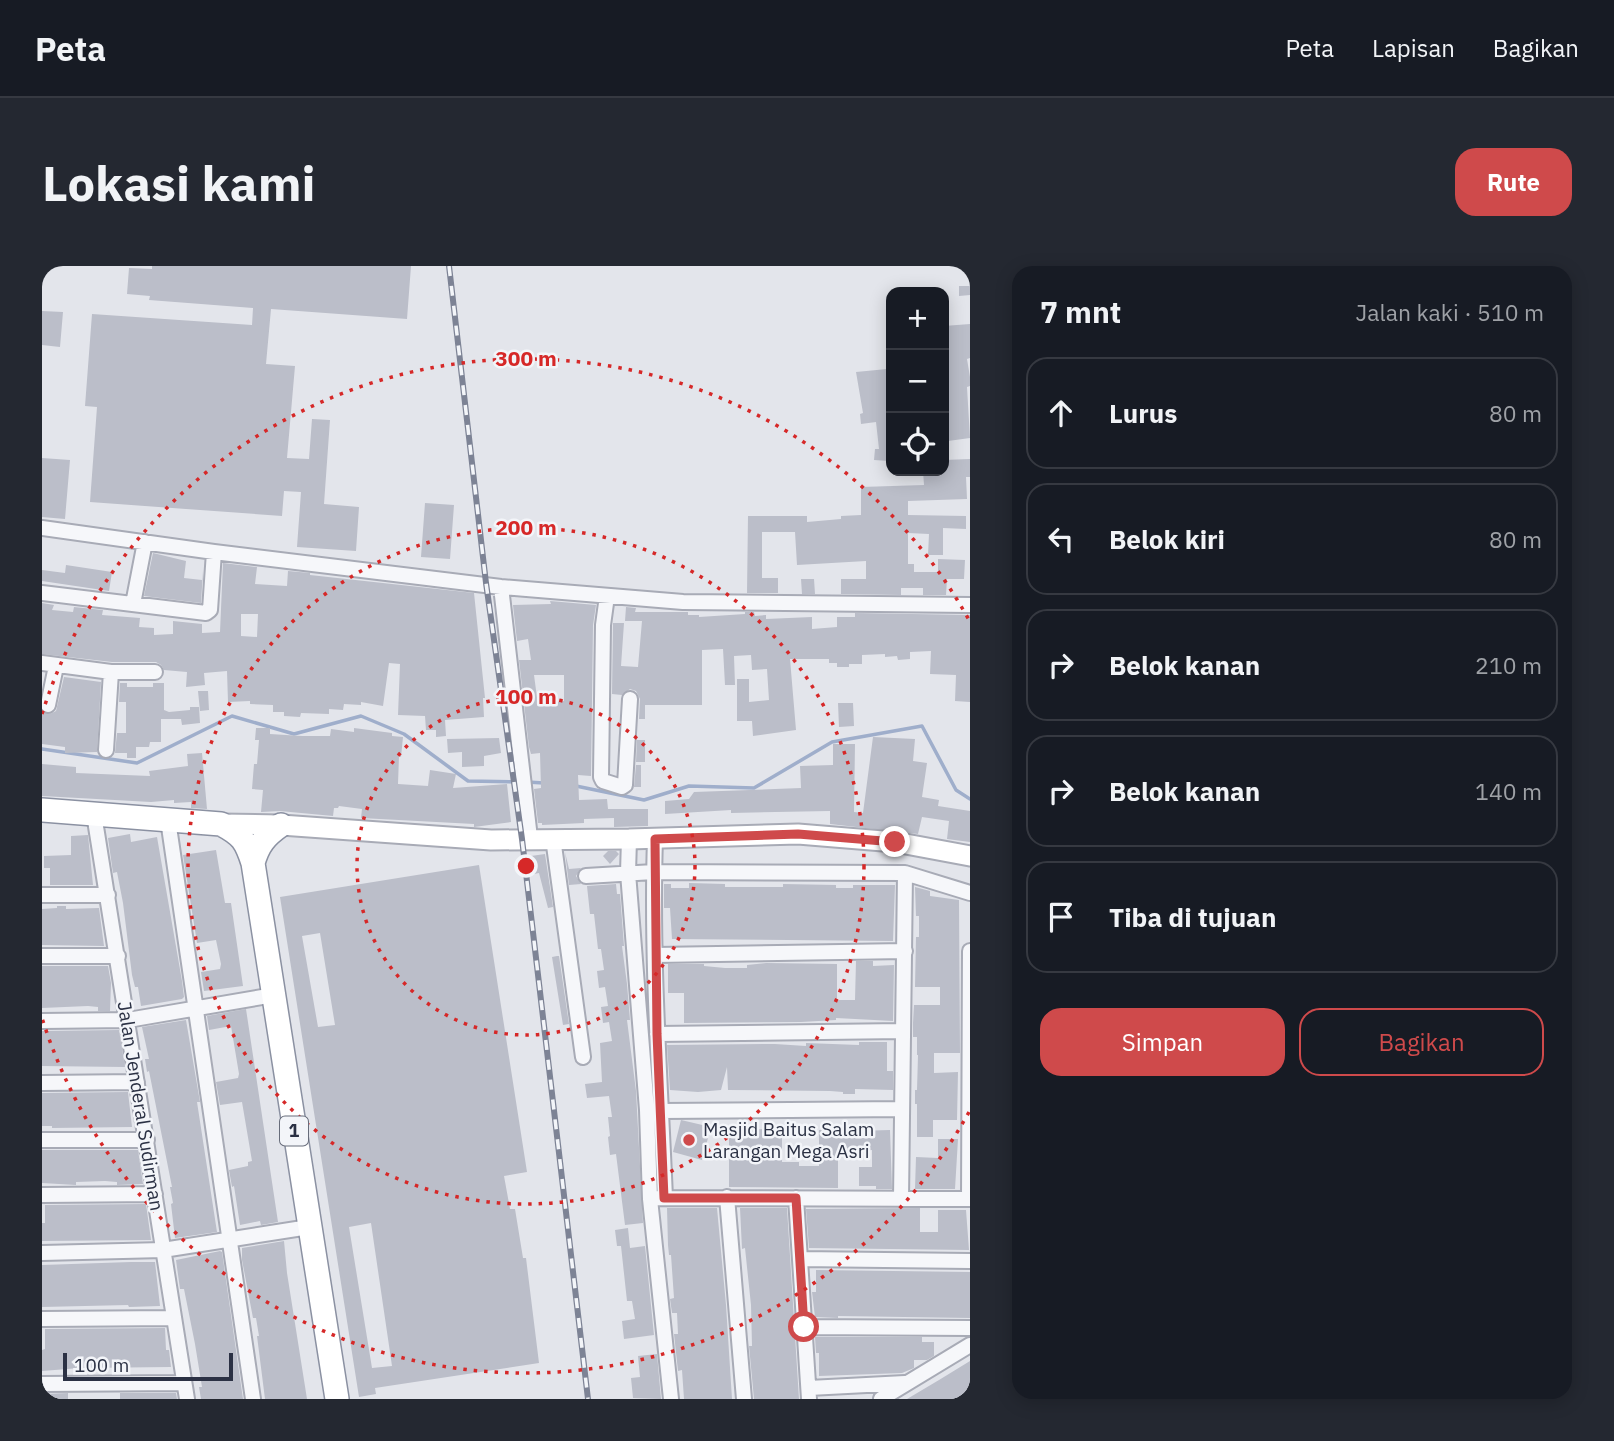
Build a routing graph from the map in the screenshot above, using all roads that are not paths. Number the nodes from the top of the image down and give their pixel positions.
1 (42, 528) edge
2 (145, 542) junction
3 (215, 552) junction
4 (501, 587) junction
5 (42, 593) edge
6 (607, 596) junction
7 (133, 604) junction
8 (970, 605) edge
9 (49, 665) edge
10 (111, 672) junction
11 (155, 672) dead end
12 (630, 699) dead end
13 (48, 705) dead end
14 (106, 750) dead end
15 (42, 810) edge
16 (94, 814) junction
17 (168, 820) junction
18 (221, 824) junction
19 (281, 825) junction
20 (530, 838) junction
21 (553, 838) junction
22 (629, 839) junction
23 (655, 839) junction
24 (970, 856) edge
25 (253, 863) junction
26 (654, 872) junction
27 (628, 873) junction
28 (905, 873) junction
29 (586, 876) dead end
30 (970, 893) edge
31 (108, 894) junction
32 (42, 895) edge
33 (905, 951) junction
34 (970, 951) edge
35 (118, 956) junction
36 (656, 956) junction
37 (42, 957) edge
38 (970, 965) edge
39 (637, 985) junction
40 (656, 985) junction
41 (274, 995) junction
42 (195, 1008) junction
43 (128, 1020) junction
44 (42, 1021) edge
45 (903, 1031) junction
46 (657, 1034) junction
47 (583, 1057) dead end
48 (137, 1082) junction
49 (42, 1083) edge
50 (901, 1109) junction
51 (662, 1111) junction
52 (42, 1140) edge
53 (147, 1140) junction
54 (155, 1194) junction
55 (42, 1195) edge
56 (727, 1197) junction
57 (657, 1198) junction
58 (796, 1198) junction
59 (901, 1199) junction
60 (969, 1199) edge
61 (309, 1227) junction
62 (229, 1239) junction
63 (163, 1250) junction
64 (42, 1253) edge
65 (800, 1259) junction
66 (970, 1261) edge
67 (174, 1318) junction
68 (42, 1319) edge
69 (804, 1327) junction
70 (970, 1328) edge
71 (970, 1345) edge
72 (184, 1383) junction
73 (908, 1383) junction
74 (42, 1384) edge
75 (809, 1393) edge
76 (187, 1399) edge
77 (253, 1399) edge
78 (337, 1399) edge
79 (671, 1399) edge
80 (744, 1399) edge
81 (881, 1399) edge

1 - 2 street
2 - 3 street
2 - 7 street
3 - 4 street
3 - 7 street
4 - 6 street
4 - 20 street
5 - 7 street
6 - 8 street
6 - 12 street
9 - 10 street
9 - 13 street
10 - 11 street
10 - 14 street
15 - 16 highway
16 - 17 highway
16 - 31 street, Jalan Jenderal Sudirman
17 - 18 highway
17 - 42 street
18 - 19 main road
18 - 25 highway, 1
19 - 20 main road
19 - 25 highway
20 - 21 main road
21 - 22 main road
21 - 47 street
22 - 23 main road
22 - 27 street
23 - 24 main road
23 - 26 street
25 - 41 highway, 1
26 - 27 street
26 - 28 street
26 - 36 street
27 - 29 street
27 - 39 street
28 - 30 street
28 - 33 street
31 - 32 street
31 - 35 street, Jalan Jenderal Sudirman
33 - 36 street
33 - 45 street
34 - 38 street
35 - 37 street
35 - 43 street, Jalan Jenderal Sudirman
36 - 40 street
38 - 60 street
39 - 40 street
39 - 57 street
40 - 46 street
41 - 42 street
41 - 61 highway, 1
42 - 43 street
42 - 62 street
43 - 44 street
43 - 48 street, Jalan Jenderal Sudirman
45 - 46 street
45 - 50 street
46 - 51 street
48 - 49 street
48 - 53 street, Jalan Jenderal Sudirman
50 - 51 street
50 - 59 street
51 - 57 street
52 - 53 street
53 - 54 street, Jalan Jenderal Sudirman
54 - 55 street
54 - 63 street, Jalan Jenderal Sudirman
56 - 57 street
56 - 58 street
56 - 80 street
57 - 79 street
58 - 59 street
58 - 65 street
59 - 60 street
61 - 62 street
61 - 78 highway, 1
62 - 63 street
62 - 77 street
63 - 64 street
63 - 67 street, Jalan Jenderal Sudirman
65 - 66 street
65 - 69 street
67 - 68 street
67 - 72 street, Jalan Jenderal Sudirman
69 - 70 street
69 - 75 street
71 - 73 street
72 - 74 street
72 - 76 street, Jalan Jenderal Sudirman
73 - 75 street
73 - 81 street

